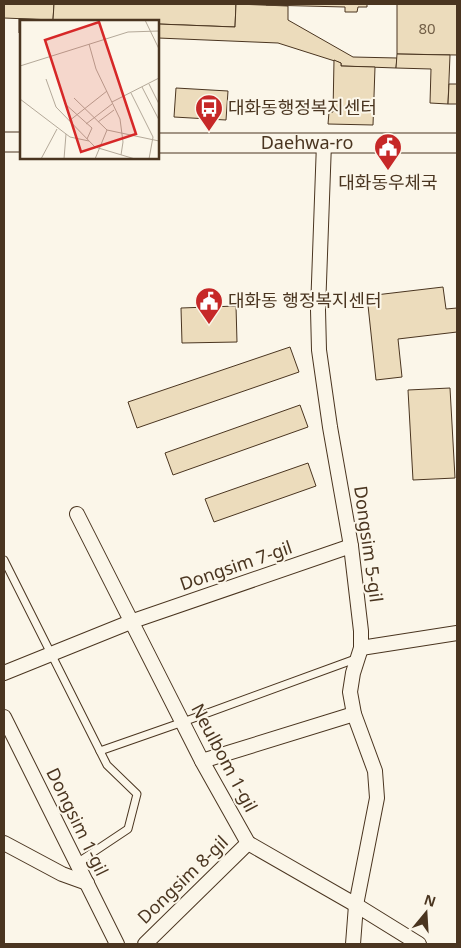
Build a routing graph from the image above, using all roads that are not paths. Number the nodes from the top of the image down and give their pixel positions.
1 (4, 142) edge
2 (20, 142) edge
3 (159, 142) edge
4 (324, 143) junction
5 (457, 143) edge
6 (77, 514) dead end
7 (351, 546) junction
8 (4, 560) edge
9 (133, 622) junction
10 (457, 633) edge
11 (359, 653) junction
12 (51, 654) junction
13 (4, 673) edge
14 (354, 714) junction
15 (4, 717) edge
16 (183, 722) junction
17 (100, 750) junction
18 (202, 761) junction
19 (4, 843) edge
20 (248, 843) junction
21 (77, 863) junction
22 (87, 884) junction
23 (356, 904) junction
24 (117, 944) edge
25 (145, 944) edge
26 (353, 944) edge
27 (419, 944) edge

1 - 2 main road
3 - 4 main road, Daehwa-ro
4 - 5 main road, Daehwa-ro
4 - 7 street, Dongsim 5-gil
6 - 9 street, Neulbom 1-gil
7 - 9 street, Dongsim 7-gil
7 - 11 street, Dongsim 5-gil
8 - 12 lane
9 - 12 street, Dongsim 7-gil
9 - 16 street, Neulbom 1-gil
10 - 11 street
11 - 14 street, Dongsim 5-gil
11 - 16 lane
12 - 13 street, Dongsim 7-gil
12 - 17 lane
14 - 18 street
14 - 23 street, Dongsim 5-gil
15 - 21 street, Dongsim 1-gil
16 - 17 lane
16 - 18 street, Neulbom 1-gil
17 - 21 lane
18 - 20 street, Neulbom 1-gil
19 - 22 street
20 - 23 street
20 - 25 street, Dongsim 8-gil
21 - 22 street, Dongsim 1-gil
22 - 24 street, Dongsim 1-gil
23 - 26 street, Dongsim 5-gil
23 - 27 street

